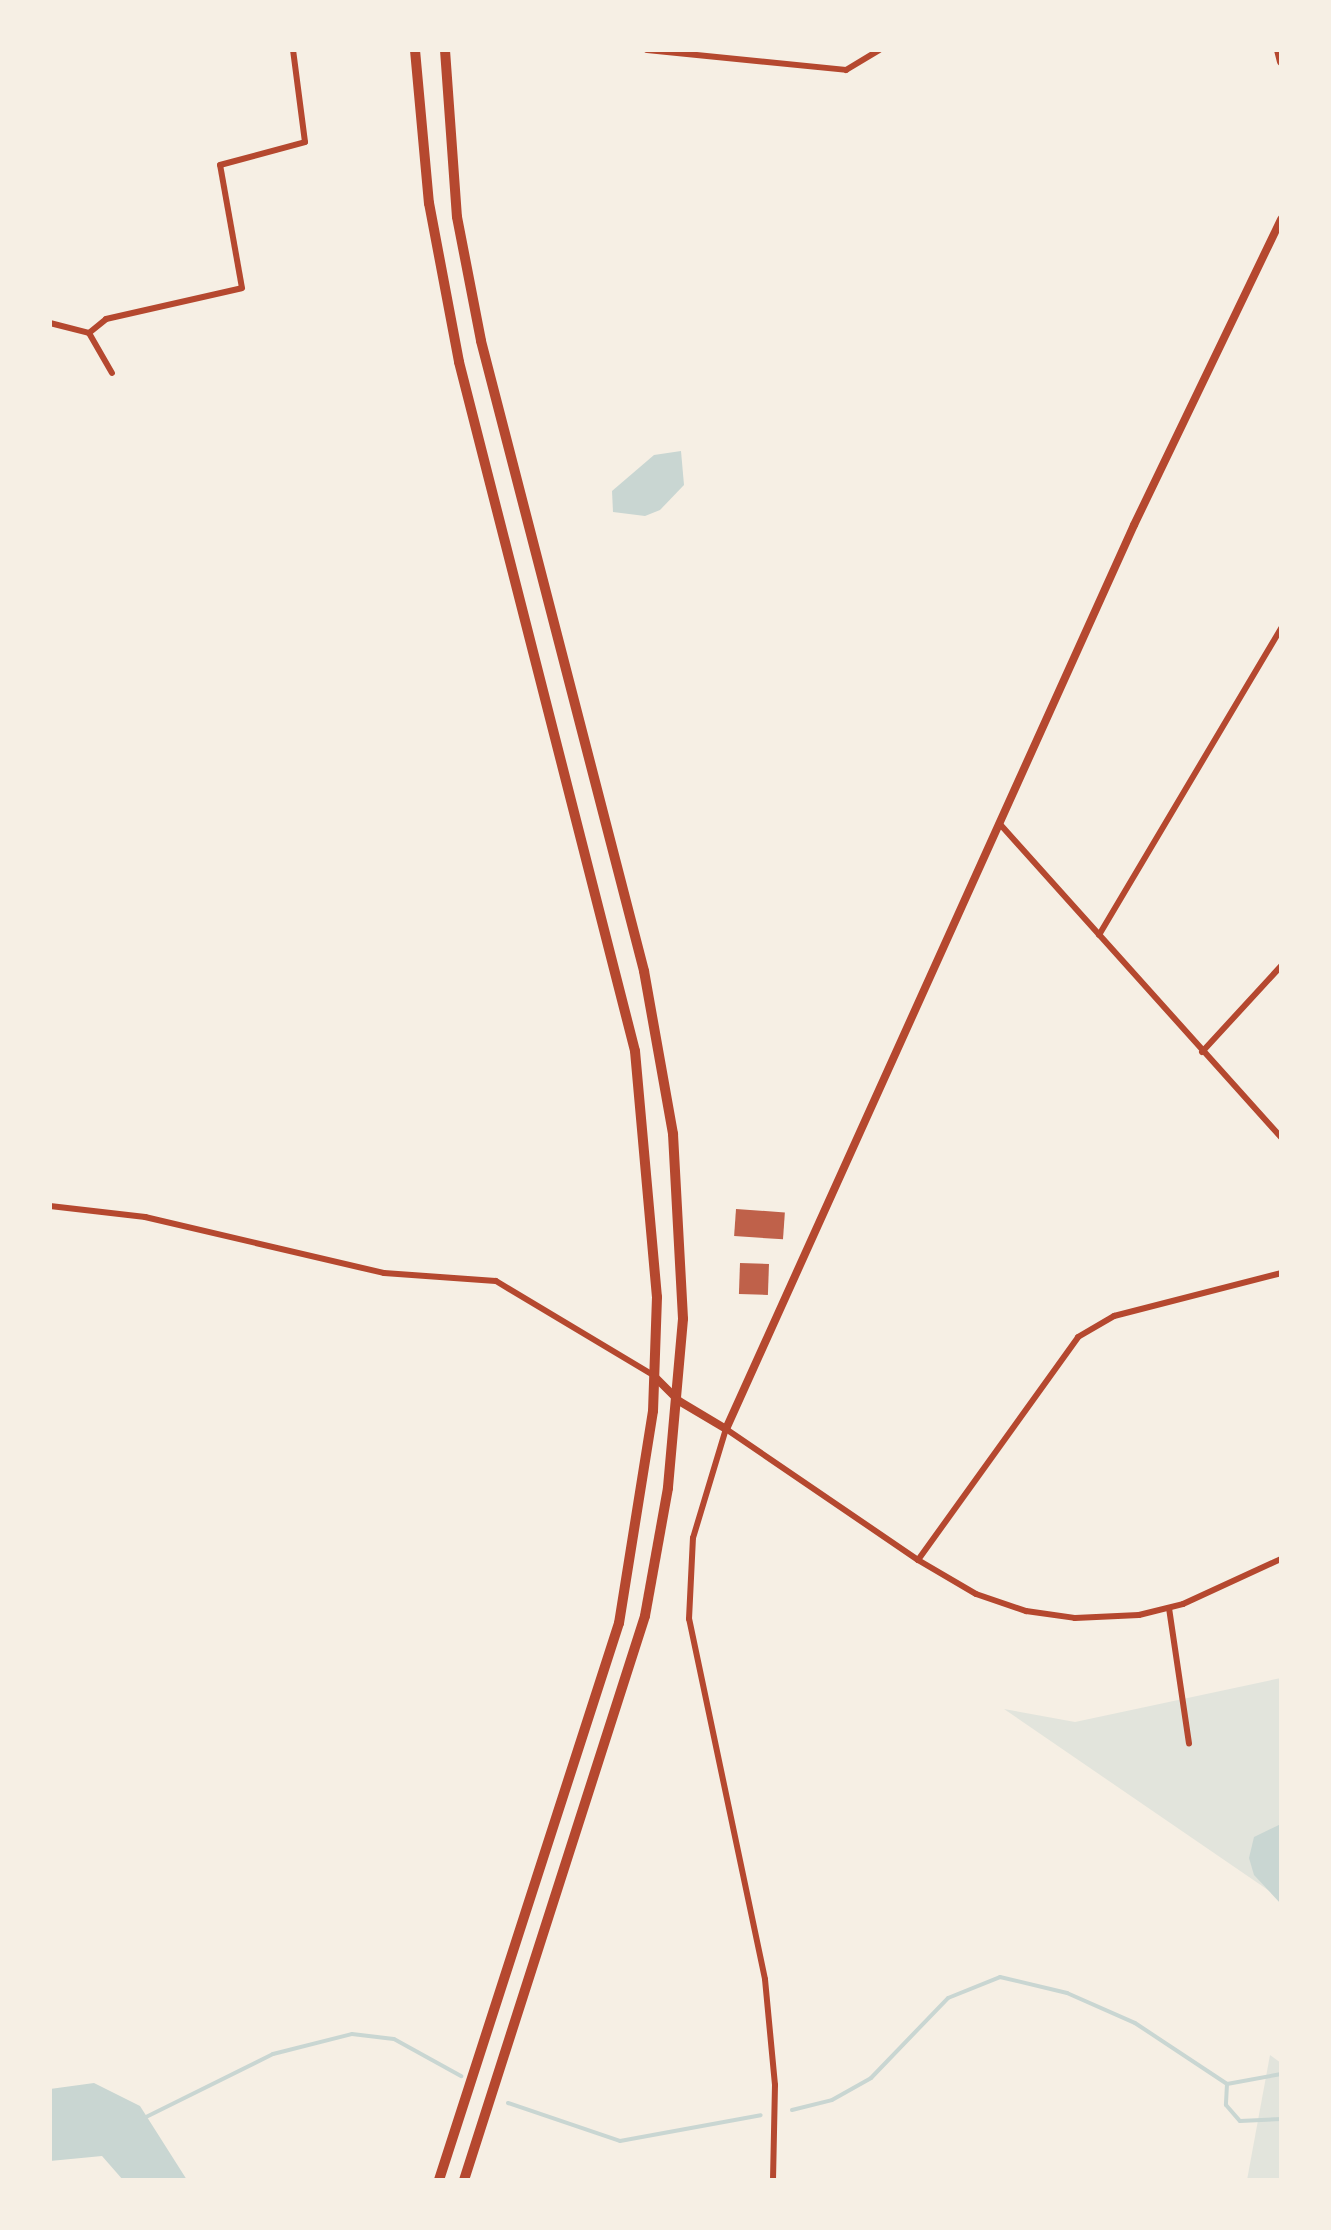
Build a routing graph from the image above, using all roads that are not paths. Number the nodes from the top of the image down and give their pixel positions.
1 (293, 50) edge
2 (415, 50) edge
3 (444, 50) edge
4 (647, 50) edge
5 (880, 50) edge
6 (1278, 50) edge
7 (1281, 62) edge
8 (1281, 219) edge
9 (50, 323) edge
10 (89, 332) junction
11 (112, 373) dead end
12 (1281, 628) edge
13 (999, 823) junction
14 (1099, 935) junction
15 (1281, 966) edge
16 (1202, 1052) junction
17 (1281, 1137) edge
18 (50, 1206) edge
19 (1281, 1273) edge
20 (656, 1377) junction
21 (680, 1401) junction
22 (726, 1429) junction
23 (1281, 1559) edge
24 (918, 1560) junction
25 (1169, 1608) junction
26 (1189, 1744) dead end
27 (439, 2180) edge
28 (464, 2180) edge
29 (772, 2180) edge

1 - 10 street
2 - 20 highway
3 - 21 highway
4 - 5 street
6 - 7 street
8 - 13 street
9 - 10 street
10 - 11 street
12 - 14 street
13 - 14 street
13 - 22 street
14 - 16 street
15 - 16 street
16 - 17 street
18 - 20 street
19 - 24 street
20 - 21 street
20 - 27 highway
21 - 22 street
21 - 28 highway
22 - 24 street
22 - 29 street
23 - 25 street
24 - 25 street
25 - 26 street

